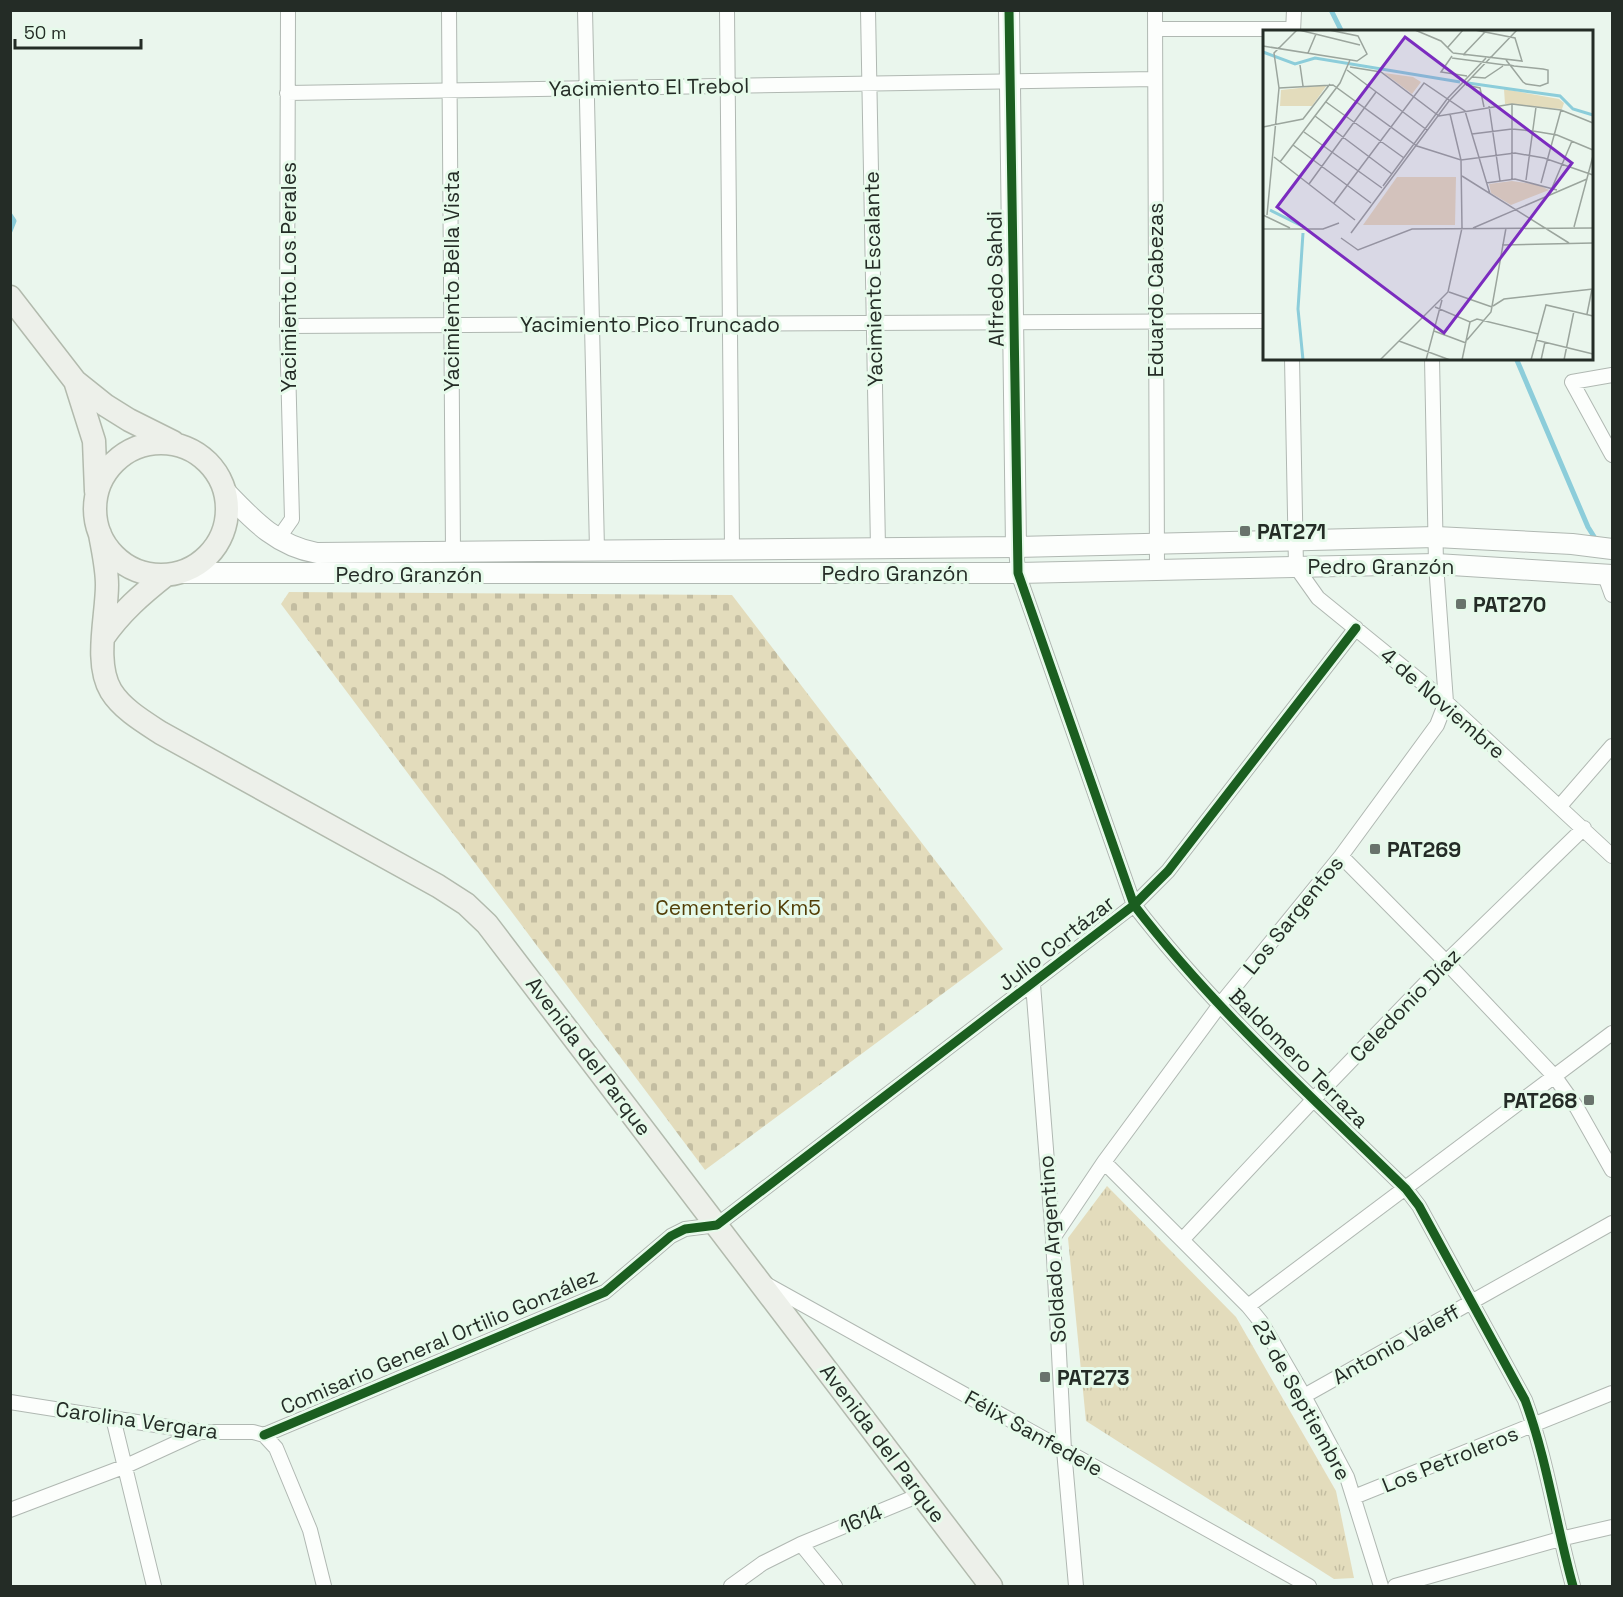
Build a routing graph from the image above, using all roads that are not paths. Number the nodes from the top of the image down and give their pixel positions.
1 (288, 10) edge
2 (449, 10) edge
3 (585, 10) edge
4 (727, 10) edge
5 (868, 10) edge
6 (1009, 10) edge
7 (1155, 10) edge
8 (1294, 10) edge
9 (1155, 29) junction
10 (1293, 30) edge
11 (1263, 31) edge
12 (1155, 79) junction
13 (1010, 81) junction
14 (869, 83) junction
15 (727, 85) junction
16 (587, 88) junction
17 (450, 90) junction
18 (287, 93) junction
19 (10, 297) edge
20 (1263, 321) edge
21 (1013, 322) junction
22 (1154, 322) junction
23 (874, 323) junction
24 (729, 324) junction
25 (451, 325) junction
26 (592, 325) junction
27 (287, 326) junction
28 (1292, 360) edge
29 (1432, 360) edge
30 (1612, 375) edge
31 (75, 381) junction
32 (185, 448) junction
33 (1612, 455) edge
34 (224, 490) junction
35 (96, 500) junction
36 (100, 534) junction
37 (1436, 537) junction
38 (278, 539) junction
39 (1294, 540) junction
40 (1157, 543) junction
41 (1016, 547) junction
42 (878, 548) junction
43 (732, 549) junction
44 (1612, 549) edge
45 (597, 550) junction
46 (453, 552) junction
47 (1436, 564) junction
48 (1296, 567) junction
49 (1157, 570) junction
50 (1018, 573) junction
51 (172, 574) junction
52 (1608, 574) edge
53 (1612, 595) edge
54 (1356, 628) junction
55 (103, 638) junction
56 (1446, 702) junction
57 (1612, 746) edge
58 (1560, 806) junction
59 (1584, 828) junction
60 (1341, 855) junction
61 (1612, 856) edge
62 (1134, 905) junction
63 (1446, 962) junction
64 (1033, 984) junction
65 (1219, 1006) junction
66 (1612, 1033) edge
67 (1555, 1077) junction
68 (1314, 1099) junction
69 (1104, 1162) junction
70 (1612, 1170) edge
71 (1406, 1189) junction
72 (1612, 1223) edge
73 (717, 1225) junction
74 (1053, 1238) junction
75 (1182, 1240) junction
76 (759, 1280) junction
77 (1472, 1301) junction
78 (1248, 1306) junction
79 (1612, 1393) edge
80 (1304, 1396) junction
81 (10, 1402) edge
82 (113, 1418) junction
83 (1534, 1426) junction
84 (200, 1432) junction
85 (264, 1436) junction
86 (1064, 1450) junction
87 (126, 1466) junction
88 (922, 1494) junction
89 (1354, 1497) junction
90 (10, 1510) edge
91 (1612, 1527) edge
92 (1560, 1539) junction
93 (801, 1544) junction
94 (154, 1587) edge
95 (324, 1587) edge
96 (731, 1587) edge
97 (834, 1587) edge
98 (991, 1587) edge
99 (1076, 1587) edge
100 (1309, 1587) edge
101 (1381, 1587) edge
102 (1395, 1587) edge
103 (1573, 1587) edge

1 - 18 street, Yacimiento Los Perales
2 - 17 street, Yacimiento Bella Vista
3 - 16 street
4 - 15 street
5 - 14 street, Yacimiento Escalante
6 - 13 main road, Alfredo Sahdi
7 - 9 street, Eduardo Cabezas
8 - 10 street
9 - 11 street
9 - 12 street, Eduardo Cabezas
12 - 13 street, Yacimiento El Trebol
12 - 22 street, Eduardo Cabezas
13 - 14 street, Yacimiento El Trebol
13 - 21 main road, Alfredo Sahdi
14 - 15 street, Yacimiento El Trebol
14 - 23 street, Yacimiento Escalante
15 - 16 street, Yacimiento El Trebol
15 - 24 street
16 - 17 street, Yacimiento El Trebol
16 - 26 street
17 - 18 street, Yacimiento El Trebol
17 - 25 street, Yacimiento Bella Vista
18 - 27 street, Yacimiento Los Perales
19 - 31 main road
20 - 22 street, Yacimiento Pico Truncado
21 - 22 street, Yacimiento Pico Truncado
21 - 23 street, Yacimiento Pico Truncado
21 - 41 main road, Alfredo Sahdi
22 - 40 street, Eduardo Cabezas
23 - 24 street, Yacimiento Pico Truncado
23 - 42 street, Yacimiento Escalante
24 - 26 street, Yacimiento Pico Truncado
24 - 43 street
25 - 26 street, Yacimiento Pico Truncado
25 - 27 street, Yacimiento Pico Truncado
25 - 46 street, Yacimiento Bella Vista
26 - 45 street
27 - 38 street, Yacimiento Los Perales
28 - 39 street, 4 de Noviembre
29 - 37 street, Los Sargentos
30 - 33 street
31 - 32 main road
31 - 35 main road
32 - 34 main road
32 - 35 main road
34 - 38 main road, Pedro Granzón
34 - 51 main road
35 - 36 main road
36 - 51 main road
36 - 55 main road, Avenida del Parque
37 - 39 main road, Pedro Granzón
37 - 44 main road, Pedro Granzón
37 - 47 street, Los Sargentos
38 - 46 main road, Pedro Granzón
39 - 40 main road, Pedro Granzón
39 - 48 street, 4 de Noviembre
40 - 41 main road, Pedro Granzón
40 - 49 street, Eduardo Cabezas
41 - 42 main road, Pedro Granzón
41 - 50 street, Baldomero Terraza
42 - 43 main road, Pedro Granzón
43 - 45 main road, Pedro Granzón
45 - 46 main road, Pedro Granzón
47 - 48 main road, Pedro Granzón
47 - 52 main road, Pedro Granzón
47 - 56 street, Los Sargentos
48 - 49 main road, Pedro Granzón
48 - 54 street, 4 de Noviembre
49 - 50 main road, Pedro Granzón
50 - 51 main road, Pedro Granzón
50 - 62 street, Baldomero Terraza
51 - 55 main road
52 - 53 street
54 - 56 street, 4 de Noviembre
54 - 62 street, Julio Cortázar
55 - 73 main road, Avenida del Parque
56 - 58 street, 4 de Noviembre
56 - 60 street, Los Sargentos
57 - 58 street
58 - 59 street, 4 de Noviembre
59 - 61 street, 4 de Noviembre
59 - 63 street, Celedonio Díaz
60 - 63 street
60 - 65 street, Los Sargentos
62 - 64 street, Julio Cortázar
62 - 65 street, Baldomero Terraza
63 - 67 street
63 - 68 street, Celedonio Díaz
64 - 73 street, Julio Cortázar
64 - 74 street, Soldado Argentino
65 - 68 street, Baldomero Terraza
65 - 69 street, Los Sargentos
66 - 67 street
67 - 70 street
67 - 71 street
68 - 71 street, Baldomero Terraza
68 - 75 street, Celedonio Díaz
69 - 74 street, Los Sargentos
69 - 75 street, 23 de Septiembre
71 - 77 street, Baldomero Terraza
71 - 78 street
72 - 77 street, Antonio Valeff
73 - 76 main road, Avenida del Parque
73 - 85 street, Comisario General Ortilio González
74 - 86 street, Soldado Argentino
75 - 78 street, 23 de Septiembre
76 - 86 street, Félix Sanfedele
76 - 88 main road, Avenida del Parque
77 - 80 street, Antonio Valeff
77 - 83 street, Baldomero Terraza
78 - 80 street, 23 de Septiembre
79 - 83 street, Los Petroleros
80 - 89 street, 23 de Septiembre
81 - 82 street, Carolina Vergara
82 - 84 street, Carolina Vergara
82 - 87 street
83 - 89 street, Los Petroleros
83 - 92 street, Baldomero Terraza
84 - 85 street, Carolina Vergara
84 - 87 street
85 - 95 street
86 - 99 street, Soldado Argentino
86 - 100 street, Félix Sanfedele
87 - 90 street
87 - 94 street
88 - 93 street, 1614
88 - 98 main road, Avenida del Parque
89 - 101 street, 23 de Septiembre
91 - 92 street
92 - 102 street
92 - 103 street, Baldomero Terraza
93 - 96 street, 1614
93 - 97 street

